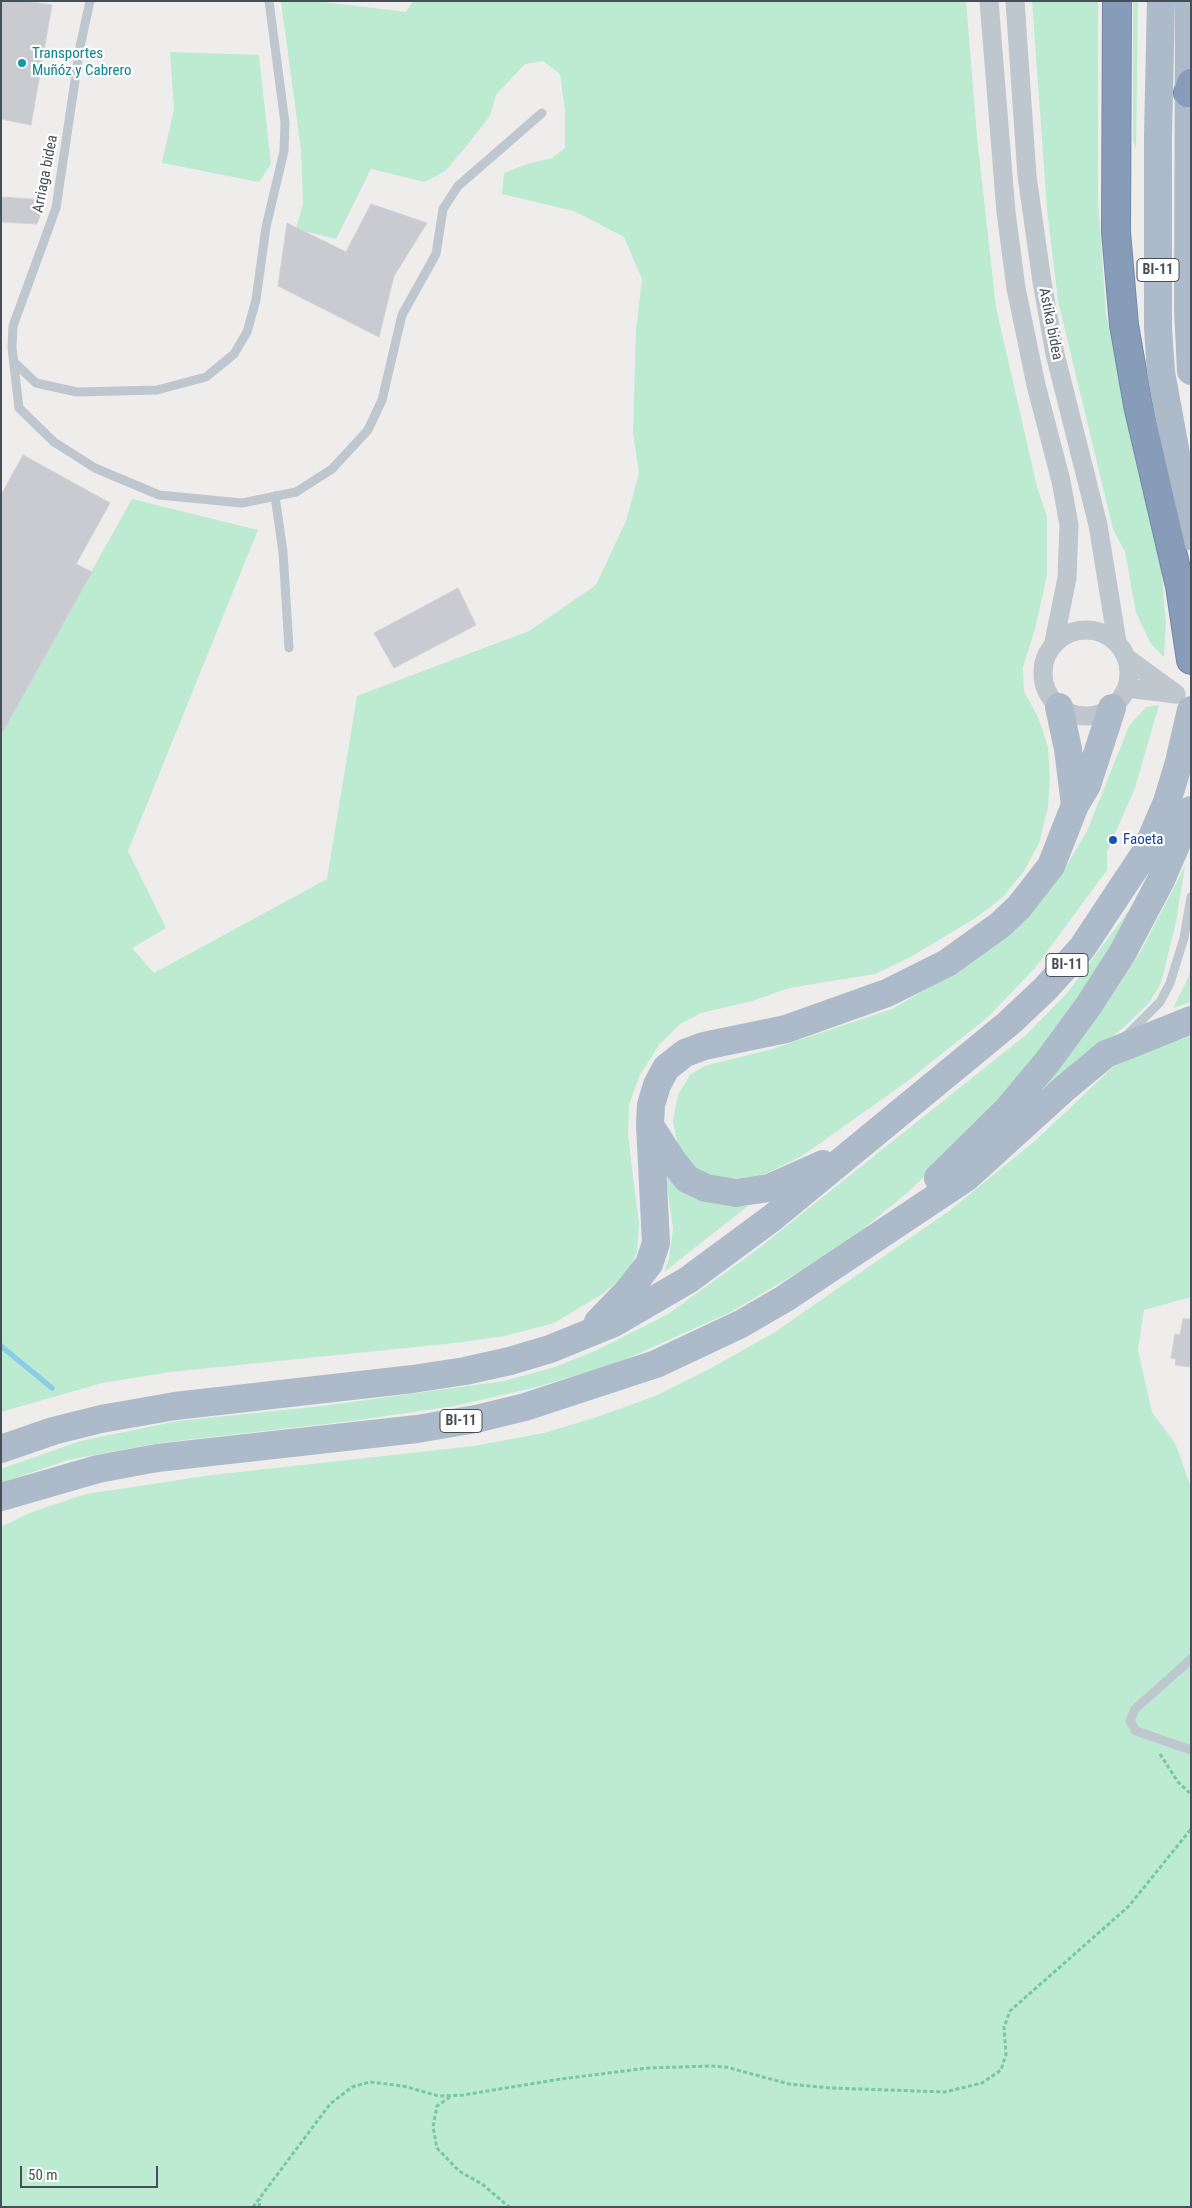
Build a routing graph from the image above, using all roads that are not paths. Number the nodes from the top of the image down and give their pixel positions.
1 (90, 1) edge
2 (270, 1) edge
3 (989, 1) edge
4 (1015, 1) edge
5 (1117, 1) edge
6 (1161, 1) edge
7 (1189, 1) edge
8 (1189, 88) edge
9 (542, 113) dead end
10 (14, 362) junction
11 (1191, 371) edge
12 (275, 496) junction
13 (1191, 536) edge
14 (1054, 642) junction
15 (1117, 642) junction
16 (289, 648) dead end
17 (1128, 659) junction
18 (1191, 660) edge
19 (1119, 698) junction
20 (1059, 707) junction
21 (1191, 710) edge
22 (1075, 805) junction
23 (1191, 810) edge
24 (1191, 897) edge
25 (1191, 1020) edge
26 (1106, 1054) junction
27 (650, 1125) junction
28 (850, 1153) junction
29 (846, 1258) junction
30 (584, 1336) junction
31 (1, 1449) edge
32 (1, 1497) edge
33 (1191, 1659) edge
34 (1191, 1750) edge

1 - 10 lane, Arriaga bidea
2 - 10 lane
3 - 14 street, Astika bidea
4 - 15 street, Astika bidea
5 - 18 highway
6 - 13 main road, BI-11
7 - 8 main road, BI-11
8 - 11 main road, BI-11
9 - 12 lane
10 - 12 lane, Arriaga bidea
12 - 16 lane
14 - 15 street
14 - 20 street
15 - 17 street
17 - 19 street
17 - 19 street
19 - 20 street
19 - 22 main road
20 - 22 main road
21 - 28 main road, BI-11
22 - 27 main road
23 - 29 main road, BI-11
24 - 26 lane
25 - 26 main road
26 - 29 main road
27 - 28 main road
27 - 30 main road
28 - 30 main road, BI-11
29 - 32 main road, BI-11
30 - 31 main road, BI-11
33 - 34 lane

